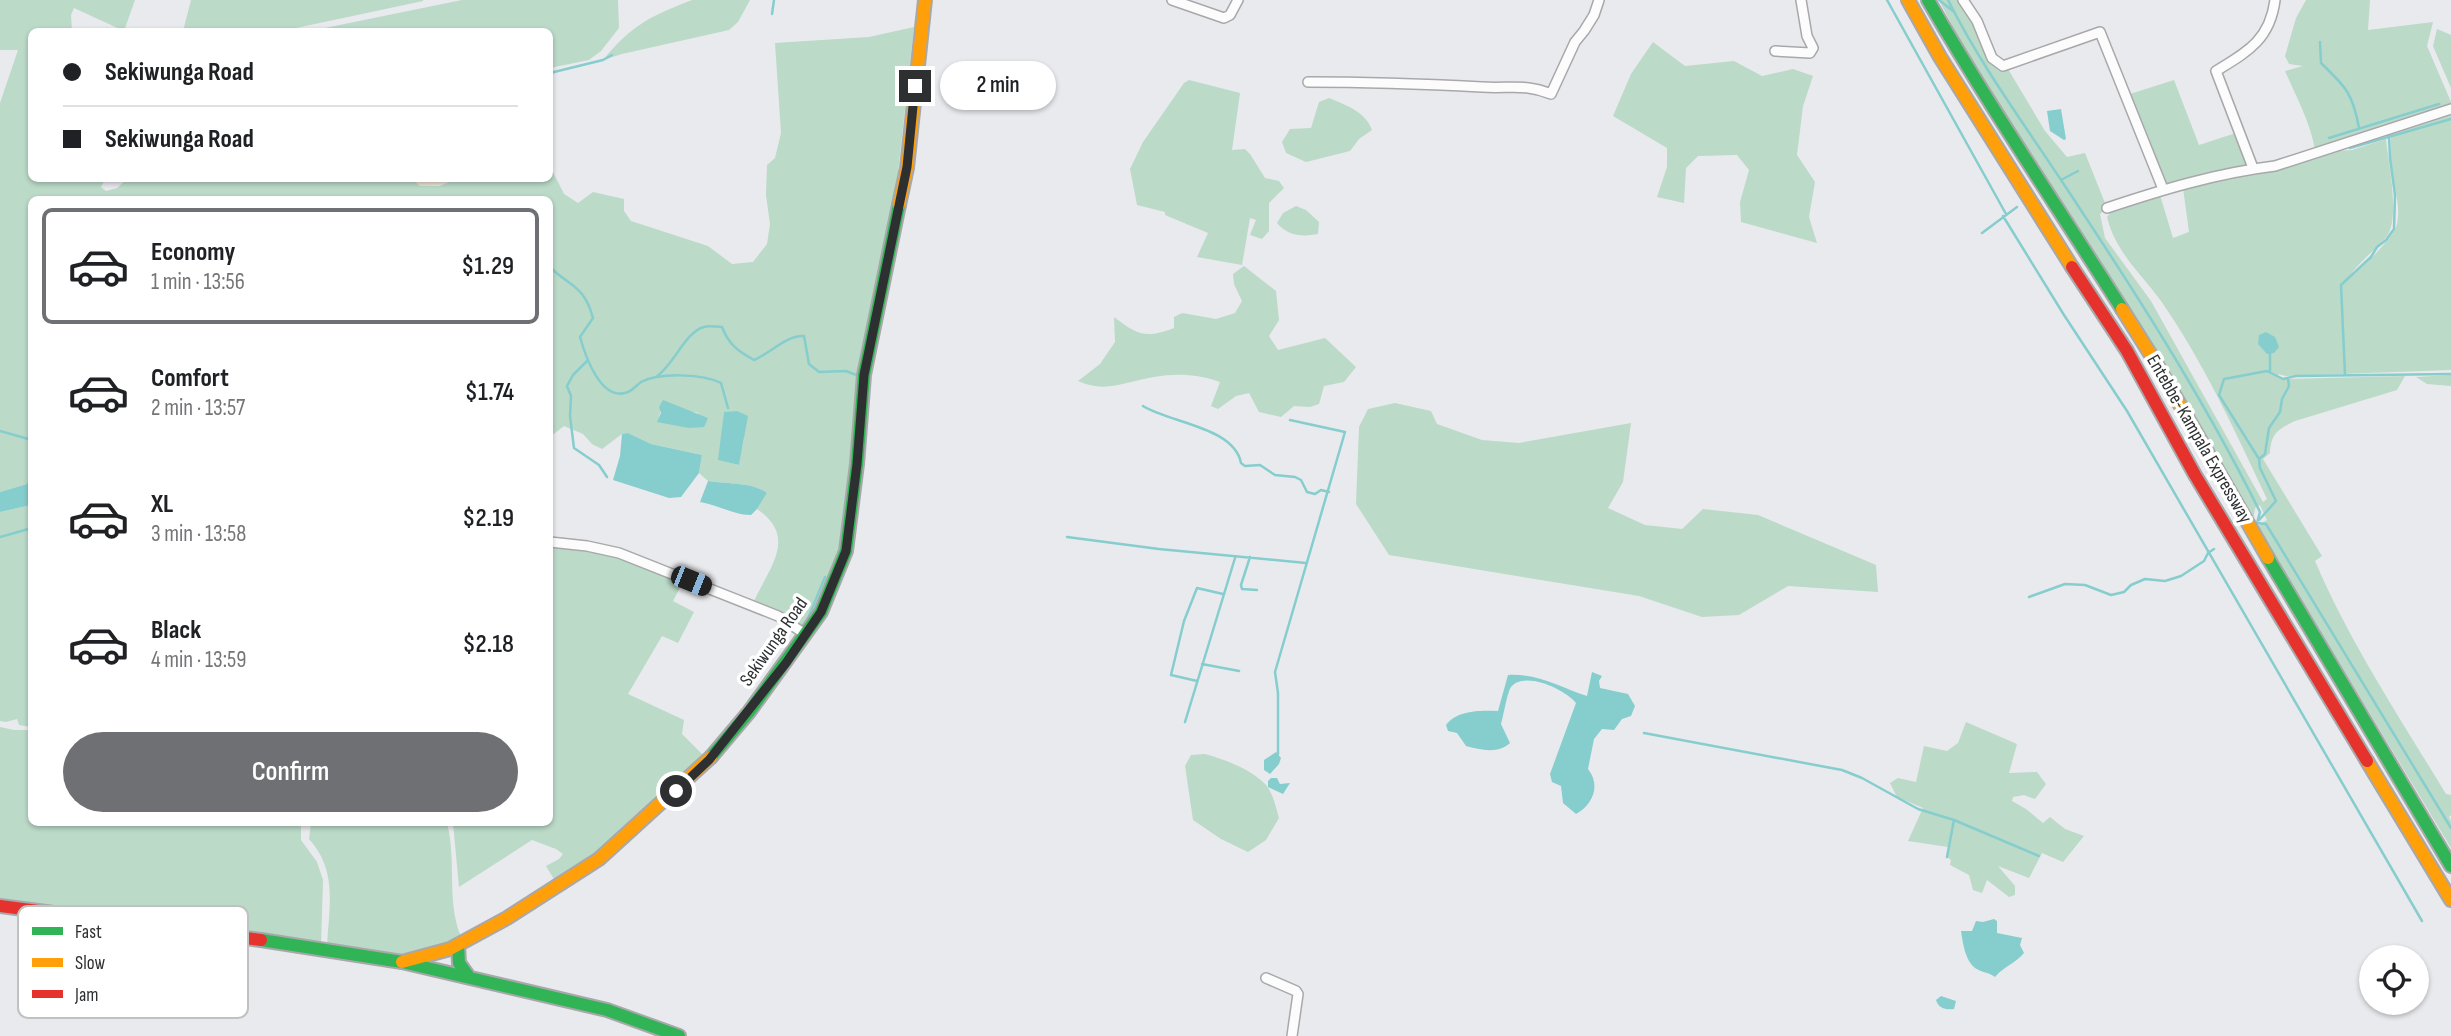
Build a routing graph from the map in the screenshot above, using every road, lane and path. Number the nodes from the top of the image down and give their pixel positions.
1 (925, 0) edge
2 (1172, 0) edge
3 (1238, 0) edge
4 (1599, 0) edge
5 (1801, 0) edge
6 (1908, 0) edge
7 (1928, 0) edge
8 (1963, 0) edge
9 (2275, 0) edge
10 (1775, 51) dead end
11 (1308, 82) dead end
12 (2451, 109) edge
13 (2253, 168) junction
14 (2164, 189) junction
15 (2107, 208) dead end
16 (553, 542) edge
17 (806, 634) junction
18 (2451, 866) edge
19 (2451, 900) edge
20 (0, 906) edge
21 (18, 908) edge
22 (248, 938) edge
23 (458, 945) junction
24 (402, 962) junction
25 (469, 977) junction
26 (1266, 978) dead end
27 (679, 1036) edge
28 (1292, 1036) edge

1 - 17 main road, Sekiwunga Road
2 - 3 street
4 - 11 street
5 - 10 street
6 - 19 main road, Entebbe-Kampala Expressway
7 - 18 main road, Entebbe-Kampala Expressway
8 - 14 street
9 - 13 street
12 - 13 street
13 - 14 street
14 - 15 street
16 - 17 street
17 - 23 main road, Sekiwunga Road
20 - 21 main road
22 - 24 main road
23 - 24 main road, Sekiwunga Road
23 - 25 main road
24 - 25 main road
25 - 27 main road
26 - 28 street

